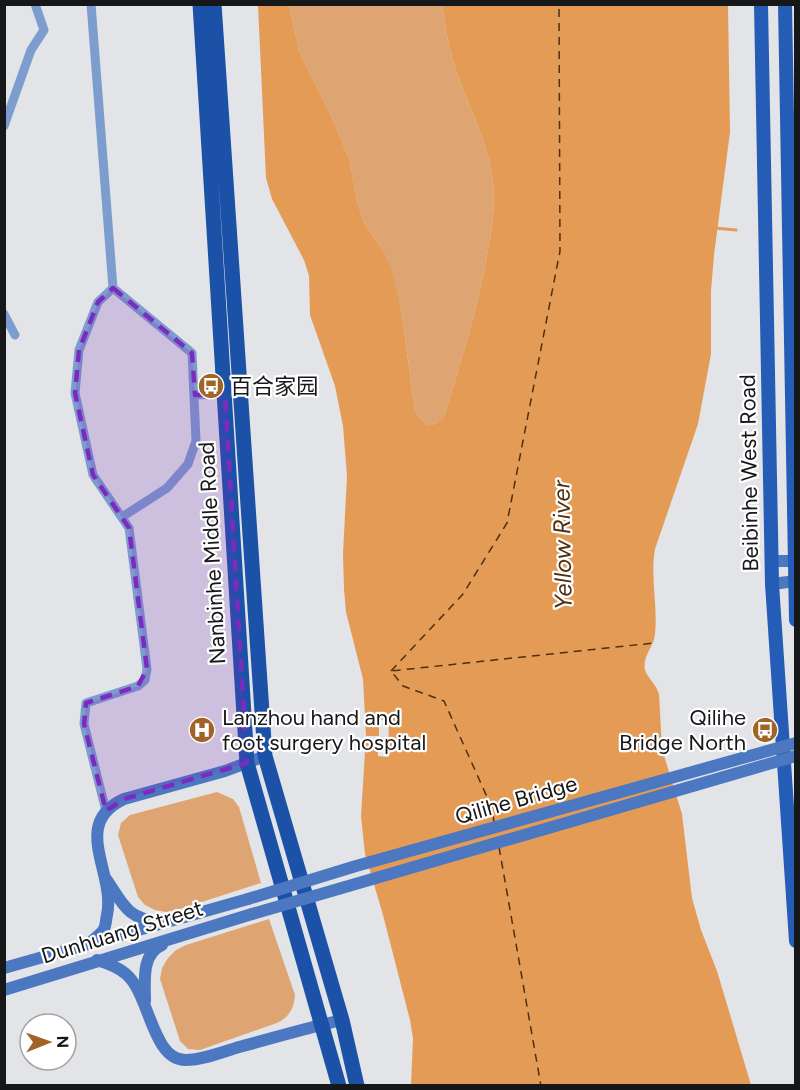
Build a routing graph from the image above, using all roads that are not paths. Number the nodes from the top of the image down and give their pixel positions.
1 (35, 4) edge
2 (91, 4) edge
3 (200, 4) edge
4 (214, 4) edge
5 (761, 4) edge
6 (785, 4) edge
7 (4, 126) edge
8 (113, 288) junction
9 (4, 314) edge
10 (15, 335) dead end
11 (225, 394) junction
12 (195, 395) junction
13 (122, 517) junction
14 (772, 561) junction
15 (795, 561) edge
16 (795, 582) edge
17 (772, 584) junction
18 (795, 621) edge
19 (795, 743) edge
20 (265, 756) junction
21 (795, 756) edge
22 (247, 763) junction
23 (106, 811) junction
24 (105, 878) junction
25 (794, 895) edge
26 (248, 899) joint
27 (252, 914) joint
28 (167, 921) junction
29 (180, 937) junction
30 (795, 941) edge
31 (91, 942) junction
32 (97, 960) junction
33 (4, 968) edge
34 (4, 990) edge
35 (145, 1003) junction
36 (342, 1020) junction
37 (323, 1024) junction
38 (339, 1086) edge
39 (357, 1086) edge

1 - 7 street
2 - 8 street
3 - 11 highway, Nanbinhe Middle Road
4 - 20 highway, Nanbinhe Middle Road
5 - 14 main road, Beibinhe West Road
6 - 15 main road, Beibinhe West Road
8 - 12 street
8 - 13 street
9 - 10 street
11 - 12 street
11 - 22 highway, Nanbinhe Middle Road
12 - 13 street
13 - 23 street
14 - 15 main road
14 - 17 main road, Beibinhe West Road
15 - 16 main road, Beibinhe West Road
16 - 17 main road
16 - 18 main road, Beibinhe West Road
17 - 25 main road, Beibinhe West Road
19 - 26 main road, Qilihe Bridge, bridge
20 - 22 main road
20 - 36 highway, Nanbinhe Middle Road
21 - 27 main road, Qilihe Bridge, bridge
22 - 23 main road
22 - 37 highway, Nanbinhe Middle Road
23 - 24 main road
24 - 28 main road
24 - 31 main road
25 - 30 main road, Beibinhe West Road
26 - 28 main road, Dunhuang Street
27 - 29 main road, Dunhuang Street
28 - 31 main road, Dunhuang Street
29 - 32 main road, Dunhuang Street
29 - 35 main road
31 - 33 main road, Dunhuang Street
32 - 34 main road, Dunhuang Street
32 - 35 main road
35 - 37 main road
36 - 37 main road
36 - 39 highway, Nanbinhe Middle Road
37 - 38 highway, Nanbinhe Middle Road

